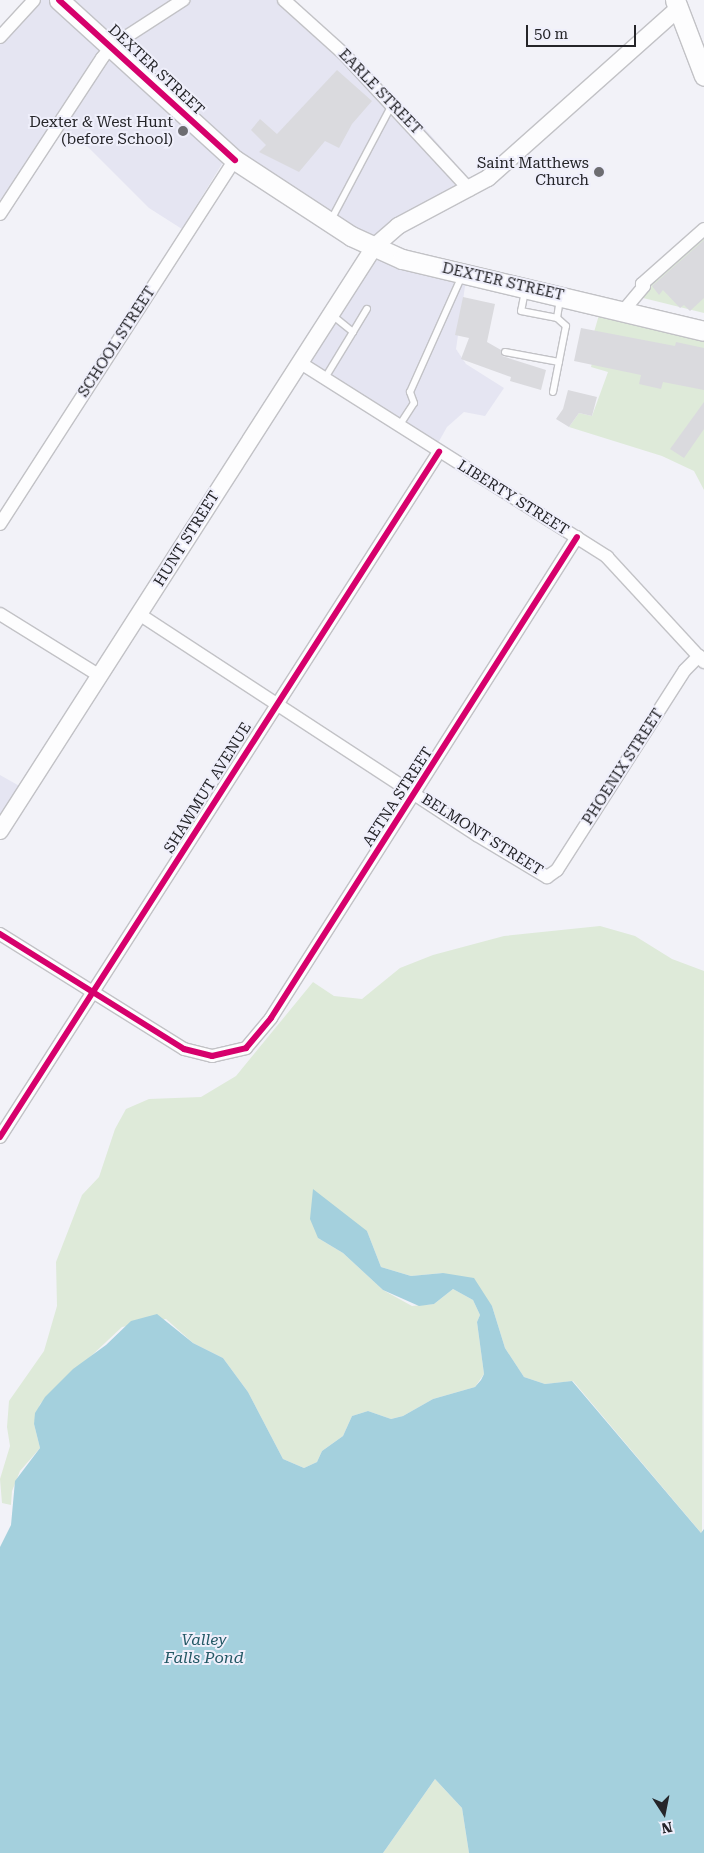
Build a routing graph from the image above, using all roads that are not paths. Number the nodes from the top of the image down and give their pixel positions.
1 (34, 0) edge
2 (59, 0) edge
3 (182, 0) edge
4 (284, 0) edge
5 (677, 4) edge
6 (0, 37) edge
7 (112, 46) junction
8 (704, 76) edge
9 (392, 104) junction
10 (235, 160) junction
11 (470, 190) junction
12 (0, 214) edge
13 (329, 223) junction
14 (704, 229) edge
15 (374, 247) junction
16 (463, 272) junction
17 (526, 287) junction
18 (561, 295) junction
19 (367, 309) dead end
20 (624, 310) junction
21 (330, 313) junction
22 (557, 318) junction
23 (704, 331) edge
24 (353, 332) junction
25 (505, 352) dead end
26 (300, 362) junction
27 (559, 362) junction
28 (325, 378) junction
29 (553, 392) dead end
30 (399, 426) junction
31 (439, 452) junction
32 (0, 524) edge
33 (578, 538) junction
34 (0, 614) edge
35 (139, 614) junction
36 (701, 659) edge
37 (100, 676) junction
38 (276, 704) junction
39 (416, 794) junction
40 (0, 831) edge
41 (548, 877) joint
42 (0, 934) edge
43 (92, 993) junction
44 (0, 1137) edge

1 - 6 street
2 - 7 main road, DEXTER STREET
3 - 7 street
4 - 9 street, EARLE STREET
5 - 8 main road
5 - 11 main road, HUNT STREET
7 - 10 main road, DEXTER STREET
7 - 12 street
9 - 11 street, EARLE STREET
9 - 13 lane
10 - 13 main road, DEXTER STREET
10 - 32 street, SCHOOL STREET
11 - 15 main road, HUNT STREET
13 - 15 main road, DEXTER STREET
14 - 20 street
15 - 16 main road, DEXTER STREET
15 - 21 main road, HUNT STREET
16 - 17 main road, DEXTER STREET
16 - 30 lane
17 - 18 main road, DEXTER STREET
17 - 22 lane
18 - 20 main road, DEXTER STREET
18 - 22 lane
19 - 24 lane
20 - 23 main road, DEXTER STREET
21 - 24 lane
21 - 26 main road, HUNT STREET
22 - 27 lane
24 - 28 lane
25 - 27 lane
26 - 28 street, LIBERTY STREET
26 - 35 main road, HUNT STREET
27 - 29 lane
28 - 30 street, LIBERTY STREET
30 - 31 street, LIBERTY STREET
31 - 33 street, LIBERTY STREET
31 - 38 street, SHAWMUT AVENUE
33 - 36 street, LIBERTY STREET
33 - 39 street, AETNA STREET
34 - 37 street
35 - 37 main road, HUNT STREET
35 - 38 street, BELMONT STREET
36 - 41 street, PHOENIX STREET
37 - 40 main road, HUNT STREET
38 - 39 street, BELMONT STREET
38 - 43 street, SHAWMUT AVENUE
39 - 41 street, BELMONT STREET
39 - 43 street, AETNA STREET
42 - 43 street, AETNA STREET
43 - 44 street, SHAWMUT AVENUE

